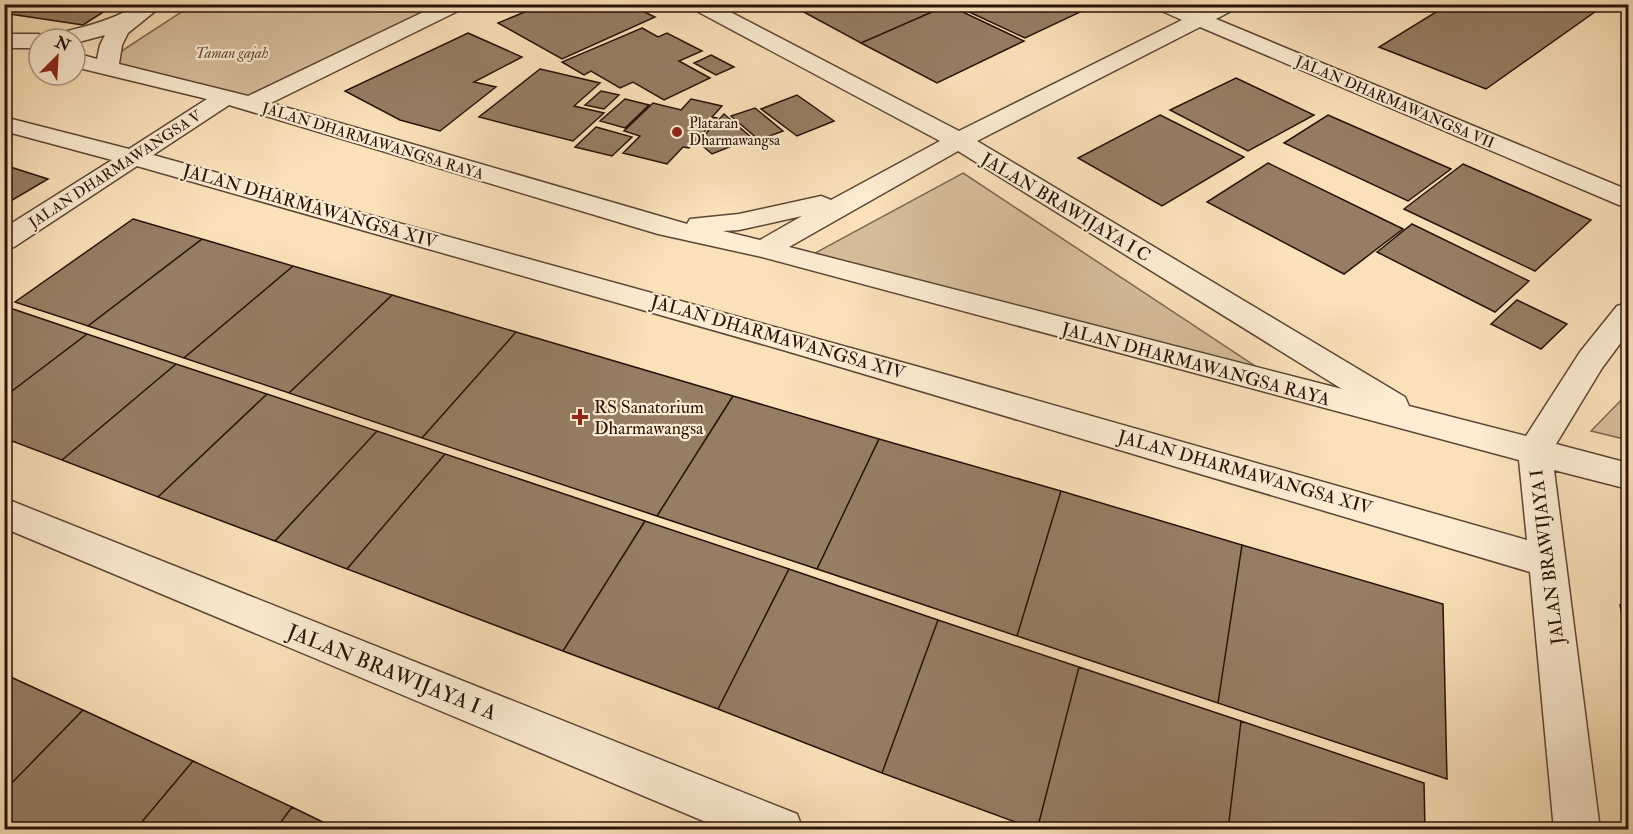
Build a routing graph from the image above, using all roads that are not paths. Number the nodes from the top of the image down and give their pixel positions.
1 (154, 4) edge
2 (457, 4) edge
3 (698, 4) edge
4 (1162, 4) edge
5 (1230, 4) edge
6 (134, 16) junction
7 (1200, 21) junction
8 (87, 33) edge
9 (4, 41) edge
10 (27, 41) edge
11 (4, 56) edge
12 (27, 57) edge
13 (87, 63) edge
14 (108, 67) junction
15 (238, 101) junction
16 (4, 124) edge
17 (959, 141) junction
18 (133, 157) junction
19 (866, 191) junction
20 (1629, 200) edge
21 (669, 228) junction
22 (4, 241) edge
23 (764, 249) junction
24 (1629, 313) edge
25 (1426, 424) junction
26 (1535, 452) junction
27 (1629, 476) edge
28 (4, 512) edge
29 (1548, 562) junction
30 (781, 830) edge
31 (1577, 830) edge

1 - 6 street
2 - 15 street, JALAN DHARMAWANGSA V
3 - 17 street, JALAN BRAWIJAYA I C
4 - 7 street, JALAN DHARMAWANGSA VII
5 - 7 street, JALAN DHARMAWANGSA RAYA
6 - 8 street
6 - 14 street
7 - 17 street, JALAN DHARMAWANGSA RAYA
7 - 20 street, JALAN DHARMAWANGSA VII
9 - 10 street
11 - 12 street
13 - 14 street, JALAN DHARMAWANGSA RAYA
14 - 15 street, JALAN DHARMAWANGSA RAYA
15 - 18 street, JALAN DHARMAWANGSA V
15 - 21 street, JALAN DHARMAWANGSA RAYA
16 - 18 street, JALAN DHARMAWANGSA XIV
17 - 19 street, JALAN DHARMAWANGSA RAYA
17 - 25 street, JALAN BRAWIJAYA I C
18 - 22 street, JALAN DHARMAWANGSA V
18 - 29 street, JALAN DHARMAWANGSA XIV
19 - 21 street, JALAN DHARMAWANGSA RAYA
19 - 23 street, JALAN DHARMAWANGSA RAYA
21 - 23 street, JALAN DHARMAWANGSA RAYA
23 - 25 street, JALAN DHARMAWANGSA RAYA
24 - 26 street, JALAN BRAWIJAYA I
25 - 26 street, JALAN DHARMAWANGSA RAYA
26 - 27 street, JALAN DHARMAWANGSA RAYA
26 - 29 street, JALAN BRAWIJAYA I
28 - 30 street, JALAN BRAWIJAYA I A
29 - 31 street, JALAN BRAWIJAYA I

